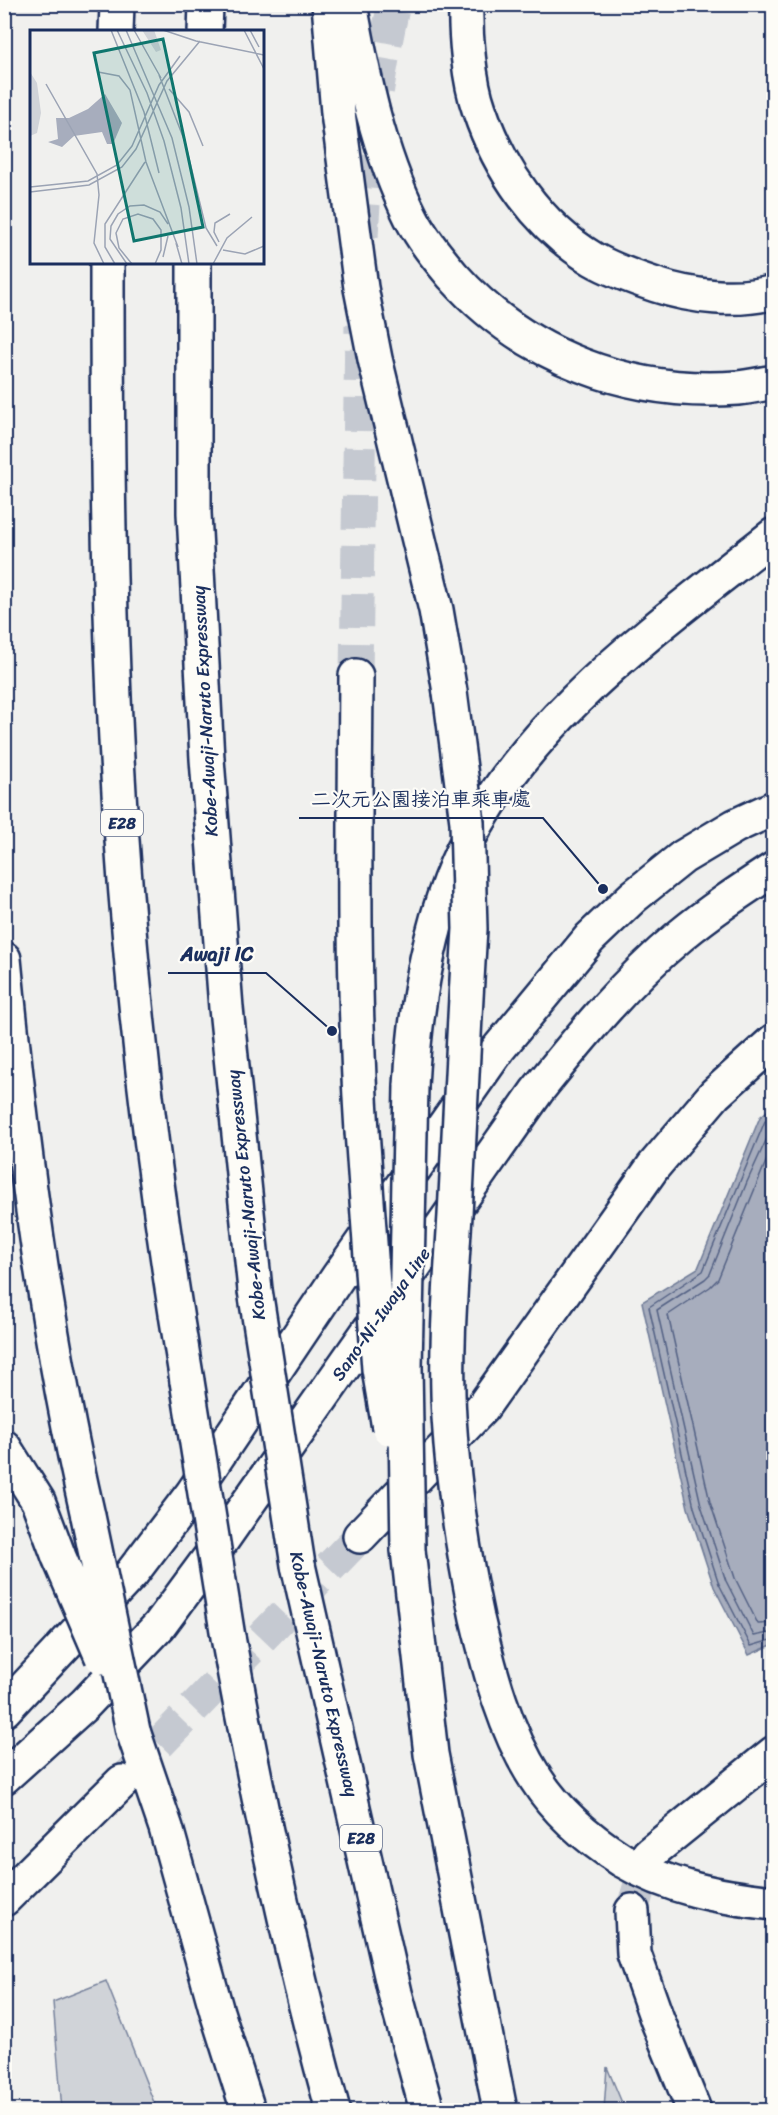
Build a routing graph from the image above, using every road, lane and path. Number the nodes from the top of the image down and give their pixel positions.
1 (117, 4) edge
2 (206, 4) edge
3 (329, 4) edge
4 (350, 4) edge
5 (466, 4) edge
6 (116, 30) edge
7 (205, 30) edge
8 (107, 264) edge
9 (194, 264) edge
10 (774, 292) edge
11 (774, 382) edge
12 (774, 535) edge
13 (356, 676) tunnel mouth
14 (774, 808) edge
15 (774, 869) edge
16 (4, 959) edge
17 (774, 1041) edge
18 (4, 1447) edge
19 (360, 1536) tunnel mouth
20 (408, 1550) junction
21 (4, 1710) edge
22 (133, 1731) junction
23 (774, 1753) edge
24 (4, 1777) edge
25 (122, 1782) tunnel mouth
26 (635, 1857) junction
27 (4, 1899) edge
28 (774, 1904) edge
29 (632, 1911) tunnel mouth
30 (248, 2110) edge
31 (333, 2110) edge
32 (427, 2110) edge
33 (500, 2110) edge
34 (694, 2110) edge

1 - 6 main road
2 - 7 main road
3 - 26 main road, bridge
4 - 11 main road
5 - 10 main road
8 - 31 main road, E28, bridge
9 - 32 main road, Kobe-Awaji-Naruto Expressway / E28, bridge
12 - 20 main road, bridge
13 - 20 main road, bridge
14 - 21 main road
15 - 24 main road, Sano-Ni-Iwaya Line
16 - 22 main road, bridge
17 - 19 main road
18 - 22 main road, bridge
20 - 33 main road
22 - 30 main road
23 - 26 main road
25 - 27 main road
26 - 28 main road
29 - 34 main road

